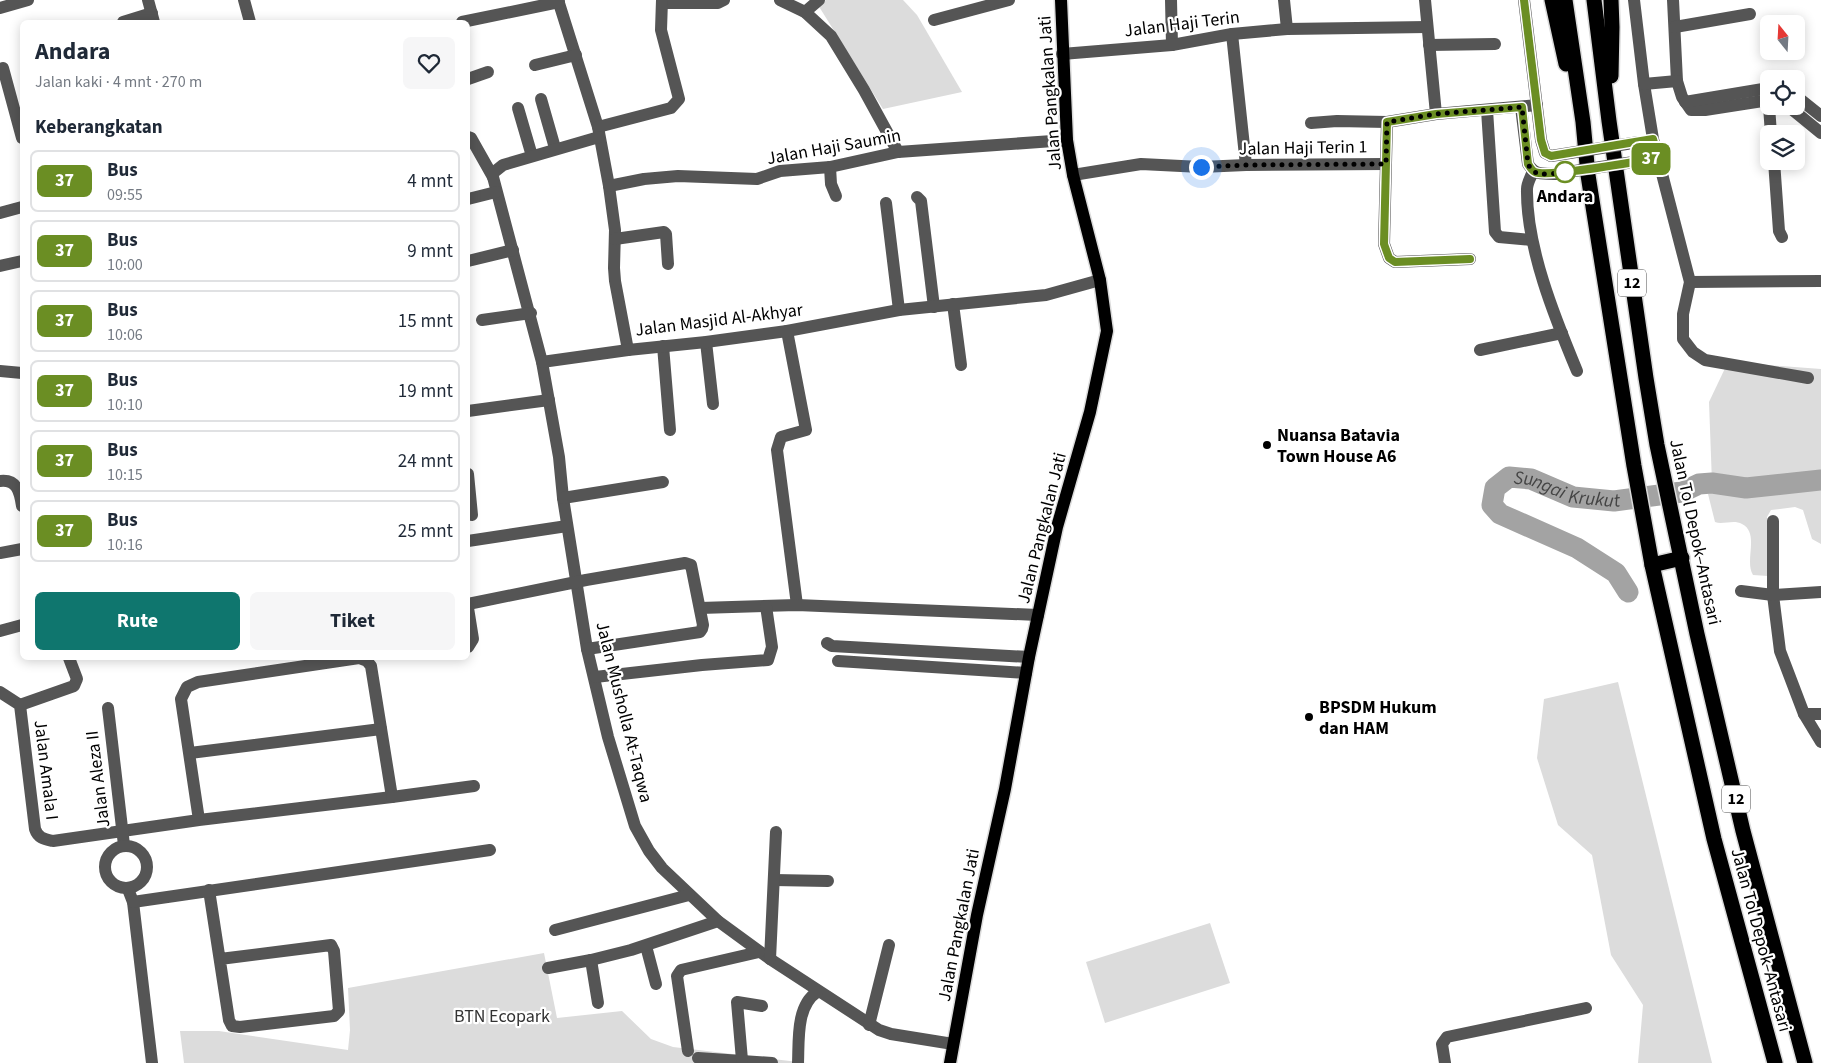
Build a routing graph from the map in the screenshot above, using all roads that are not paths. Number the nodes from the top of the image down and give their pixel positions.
1 (28, 0) edge
2 (148, 0) edge
3 (244, 0) edge
4 (724, 0) edge
5 (780, 0) edge
6 (819, 0) edge
7 (1009, 0) edge
8 (1061, 0) edge
9 (1171, 0) edge
10 (1284, 0) edge
11 (1425, 0) edge
12 (1524, 0) edge
13 (1552, 0) edge
14 (1565, 0) edge
15 (1594, 0) edge
16 (1611, 0) edge
17 (1634, 0) edge
18 (1673, 0) edge
19 (558, 1) edge
20 (662, 1) edge
21 (0, 8) edge
22 (805, 12) junction
23 (1750, 14) dead end
24 (153, 18) edge
25 (138, 20) edge
26 (249, 20) edge
27 (470, 20) edge
28 (934, 20) dead end
29 (1427, 27) junction
30 (1675, 27) junction
31 (1287, 29) junction
32 (1232, 34) junction
33 (1495, 44) dead end
34 (1172, 45) junction
35 (1430, 45) junction
36 (1062, 54) junction
37 (576, 55) junction
38 (535, 64) dead end
39 (3, 68) dead end
40 (488, 72) dead end
41 (470, 78) edge
42 (1677, 81) junction
43 (1644, 84) junction
44 (1760, 90) edge
45 (541, 99) dead end
46 (1760, 101) edge
47 (1685, 102) junction
48 (1805, 103) edge
49 (1536, 105) junction
50 (1522, 107) junction
51 (518, 108) dead end
52 (1487, 110) junction
53 (1436, 114) junction
54 (1799, 115) edge
55 (1821, 116) edge
56 (1609, 121) junction
57 (1387, 122) junction
58 (1583, 122) junction
59 (1311, 123) dead end
60 (20, 131) edge
61 (598, 132) junction
62 (1821, 133) edge
63 (470, 138) edge
64 (1653, 139) junction
65 (1067, 140) junction
66 (1541, 140) junction
67 (555, 148) junction
68 (898, 152) junction
69 (532, 156) junction
70 (1658, 158) junction
71 (1386, 164) junction
72 (1246, 165) junction
73 (830, 167) junction
74 (1530, 168) junction
75 (1775, 170) edge
76 (1073, 176) junction
77 (493, 177) junction
78 (609, 186) junction
79 (496, 192) junction
80 (836, 196) dead end
81 (917, 197) dead end
82 (470, 198) edge
83 (886, 203) dead end
84 (20, 207) edge
85 (0, 212) edge
86 (1782, 237) dead end
87 (615, 239) junction
88 (1532, 240) junction
89 (513, 250) junction
90 (1470, 259) dead end
91 (20, 261) edge
92 (470, 261) edge
93 (668, 264) dead end
94 (0, 266) edge
95 (1100, 280) junction
96 (1821, 281) edge
97 (1690, 282) junction
98 (954, 304) junction
99 (934, 307) junction
100 (899, 310) junction
101 (530, 313) junction
102 (482, 320) dead end
103 (787, 331) junction
104 (1562, 333) junction
105 (706, 342) junction
106 (663, 346) junction
107 (628, 350) junction
108 (1480, 350) dead end
109 (542, 362) junction
110 (961, 365) dead end
111 (0, 371) edge
112 (1577, 371) dead end
113 (20, 373) edge
114 (1808, 378) dead end
115 (549, 400) junction
116 (713, 404) dead end
117 (470, 411) edge
118 (670, 430) dead end
119 (0, 481) edge
120 (663, 482) dead end
121 (20, 491) edge
122 (470, 494) edge
123 (563, 498) junction
124 (472, 515) dead end
125 (1772, 522) dead end
126 (568, 526) junction
127 (470, 541) edge
128 (20, 549) edge
129 (0, 553) edge
130 (1682, 558) junction
131 (1652, 565) junction
132 (576, 582) junction
133 (1741, 591) dead end
134 (1821, 592) edge
135 (1773, 595) junction
136 (798, 605) junction
137 (470, 606) edge
138 (766, 606) junction
139 (700, 608) junction
140 (1038, 615) junction
141 (470, 619) edge
142 (20, 626) edge
143 (0, 632) edge
144 (470, 643) edge
145 (827, 643) dead end
146 (587, 649) junction
147 (1029, 657) junction
148 (70, 660) edge
149 (346, 660) edge
150 (364, 660) edge
151 (838, 661) dead end
152 (1026, 673) junction
153 (595, 677) junction
154 (0, 692) edge
155 (20, 705) junction
156 (108, 708) dead end
157 (1804, 714) junction
158 (1821, 714) edge
159 (381, 729) junction
160 (1821, 742) edge
161 (190, 753) junction
162 (474, 786) dead end
163 (392, 797) junction
164 (199, 820) junction
165 (122, 832) junction
166 (776, 832) dead end
167 (124, 845) junction
168 (490, 850) dead end
169 (774, 880) junction
170 (828, 881) dead end
171 (128, 889) junction
172 (210, 890) junction
173 (689, 895) junction
174 (133, 902) junction
175 (718, 921) junction
176 (555, 930) dead end
177 (889, 945) dead end
178 (646, 946) junction
179 (764, 956) junction
180 (220, 959) junction
181 (591, 960) junction
182 (548, 968) dead end
183 (656, 984) dead end
184 (818, 992) junction
185 (598, 1003) dead end
186 (762, 1006) dead end
187 (1586, 1008) dead end
188 (869, 1025) junction
189 (953, 1044) junction
190 (742, 1060) junction
191 (152, 1063) edge
192 (772, 1063) edge
193 (798, 1063) edge
194 (950, 1063) edge
195 (1446, 1063) edge
196 (1775, 1063) edge
197 (1806, 1063) edge

1 - 21 street
2 - 24 street
3 - 26 street
4 - 20 street
5 - 22 street
6 - 22 street
7 - 28 street
8 - 36 main road, Jalan Pangkalan Jati
9 - 34 street
10 - 31 street
11 - 29 street
12 - 49 street
13 - 58 highway
14 - 58 highway, Jalan Tol Depok–Antasari / 12
15 - 56 highway, Jalan Tol Depok–Antasari / 12
16 - 56 highway
17 - 43 street
18 - 30 street
19 - 27 street
19 - 37 street
20 - 61 street
22 - 68 street
23 - 30 street
24 - 25 street
29 - 31 street, Jalan Haji Terin
29 - 35 street
30 - 42 street
31 - 32 street, Jalan Haji Terin
32 - 34 street, Jalan Haji Terin
32 - 72 street
33 - 35 street
34 - 36 street, Jalan Haji Terin
35 - 53 street
36 - 65 main road, Jalan Pangkalan Jati
37 - 38 street
37 - 61 street
39 - 60 street
40 - 41 street
42 - 43 street
42 - 47 street
43 - 64 street
44 - 47 street
45 - 67 street
46 - 47 street
48 - 55 street
49 - 50 street
49 - 66 street
50 - 52 street
50 - 74 street
51 - 69 street
52 - 53 street
52 - 88 street
53 - 57 street
54 - 62 street
56 - 130 highway, Jalan Tol Depok–Antasari / 12
57 - 59 street
57 - 71 street
58 - 131 highway, Jalan Tol Depok–Antasari / 12
61 - 67 street
61 - 78 street
63 - 77 street, Jalan Musholla At-Taqwa
64 - 66 street, bridge
64 - 70 street
65 - 68 street, Jalan Haji Saumin
65 - 76 main road, Jalan Pangkalan Jati
66 - 74 street
67 - 69 street
68 - 73 street, Jalan Haji Saumin
69 - 77 street
70 - 74 street, bridge
70 - 97 street
71 - 72 street, Jalan Haji Terin 1
71 - 90 street
72 - 76 street, Jalan Haji Terin 1
73 - 78 street, Jalan Haji Saumin
73 - 80 street
74 - 88 street
75 - 86 street
76 - 95 main road, Jalan Pangkalan Jati
77 - 79 street, Jalan Musholla At-Taqwa
78 - 87 street
79 - 82 street
79 - 89 street, Jalan Musholla At-Taqwa
81 - 99 street
83 - 100 street
84 - 85 street
87 - 93 street
87 - 107 street
88 - 104 street
89 - 92 street
89 - 101 street, Jalan Musholla At-Taqwa
91 - 94 street
95 - 98 street, Jalan Masjid Al-Akhyar
95 - 140 main road, Jalan Pangkalan Jati
96 - 97 street
97 - 114 street
98 - 99 street, Jalan Masjid Al-Akhyar
98 - 110 street
99 - 100 street, Jalan Masjid Al-Akhyar
100 - 103 street, Jalan Masjid Al-Akhyar
101 - 102 street
101 - 109 street, Jalan Musholla At-Taqwa
103 - 105 street, Jalan Masjid Al-Akhyar
103 - 136 street
104 - 108 street
104 - 112 street
105 - 106 street, Jalan Masjid Al-Akhyar
105 - 116 street
106 - 107 street, Jalan Masjid Al-Akhyar
106 - 118 street
107 - 109 street, Jalan Masjid Al-Akhyar
109 - 115 street, Jalan Musholla At-Taqwa
111 - 113 street
115 - 117 street
115 - 123 street, Jalan Musholla At-Taqwa
119 - 121 street
120 - 123 street
122 - 124 street
123 - 126 street, Jalan Musholla At-Taqwa
125 - 135 street
126 - 127 street
126 - 132 street, Jalan Musholla At-Taqwa
128 - 129 street
130 - 131 highway
130 - 197 highway, Jalan Tol Depok–Antasari / 12
131 - 196 highway, Jalan Tol Depok–Antasari / 12
132 - 137 street
132 - 139 street
132 - 146 street, Jalan Musholla At-Taqwa
133 - 135 street
134 - 135 street
135 - 157 street
136 - 138 street
136 - 140 street
138 - 139 street
138 - 153 street
139 - 146 street
140 - 147 main road, Jalan Pangkalan Jati
141 - 144 street
142 - 143 street
145 - 147 street
146 - 153 street, Jalan Musholla At-Taqwa
147 - 152 main road, Jalan Pangkalan Jati
148 - 155 street
149 - 161 street
150 - 159 street
151 - 152 street
152 - 189 main road, Jalan Pangkalan Jati
153 - 173 street, Jalan Musholla At-Taqwa
154 - 155 street, Jalan Amala I
155 - 165 street, Jalan Amala I
156 - 165 street, Jalan Aleza II
157 - 158 street
157 - 160 street
159 - 161 street
159 - 163 street
161 - 164 street
162 - 163 street
163 - 164 street
164 - 165 street
165 - 167 street, Jalan Aleza II
166 - 169 street
167 - 171 street
167 - 171 street
168 - 172 street
169 - 170 street
169 - 179 street
171 - 174 street
172 - 174 street
172 - 180 street
173 - 175 street, Jalan Musholla At-Taqwa
173 - 176 street
174 - 191 street
175 - 178 street
175 - 179 street, Jalan Musholla At-Taqwa
177 - 188 street
178 - 181 street
178 - 183 street
179 - 184 street, Jalan Musholla At-Taqwa
179 - 190 street
180 - 180 street
181 - 182 street
181 - 185 street
184 - 188 street, Jalan Musholla At-Taqwa
184 - 193 street
186 - 190 street
187 - 195 street
188 - 189 street, Jalan Musholla At-Taqwa
189 - 194 main road, Jalan Pangkalan Jati
190 - 192 street

